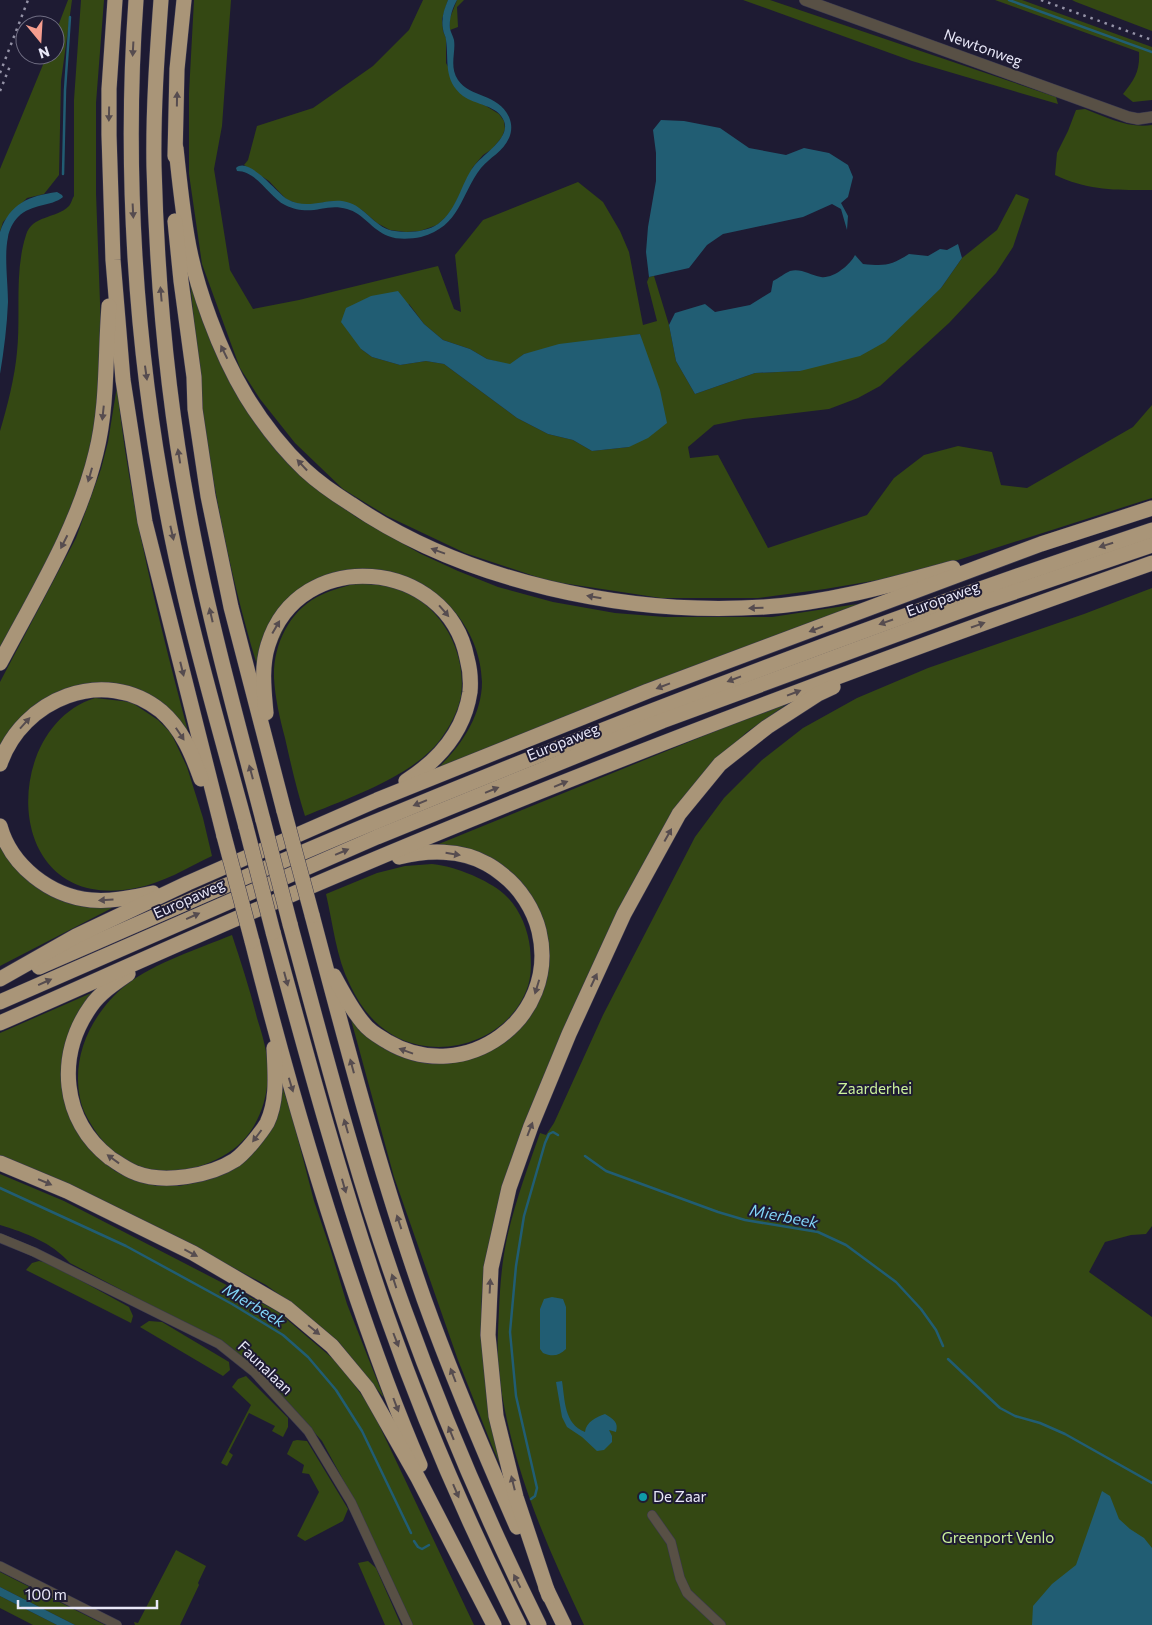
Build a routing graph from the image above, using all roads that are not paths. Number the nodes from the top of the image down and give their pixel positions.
1 (115, 0) edge
2 (136, 0) edge
3 (161, 0) edge
4 (184, 0) edge
5 (805, 0) edge
6 (1152, 117) edge
7 (176, 148) junction
8 (113, 260) junction
9 (1152, 508) edge
10 (1152, 530) edge
11 (1042, 544) junction
12 (1152, 545) edge
13 (1152, 564) edge
14 (932, 641) junction
15 (0, 663) edge
16 (268, 748) junction
17 (0, 764) edge
18 (377, 800) junction
19 (0, 826) edge
20 (224, 836) junction
21 (354, 868) junction
22 (188, 882) junction
23 (170, 949) junction
24 (323, 958) junction
25 (0, 979) edge
26 (0, 984) edge
27 (0, 1002) edge
28 (272, 1022) junction
29 (0, 1023) edge
30 (0, 1163) edge
31 (0, 1238) edge
32 (652, 1515) dead end
33 (0, 1566) edge
34 (468, 1574) junction
35 (549, 1596) junction
36 (117, 1625) edge
37 (408, 1625) edge
38 (494, 1625) edge
39 (519, 1625) edge
40 (539, 1625) edge
41 (564, 1625) edge
42 (721, 1625) edge

1 -> 8 highway
2 -> 39 highway, bridge
40 -> 3 highway, bridge
7 -> 4 highway
5 - 6 street, Newtonweg
11 -> 7 highway
7 - 16 highway
8 -> 15 highway
8 -> 20 highway
9 - 11 highway
10 -> 26 highway, Europaweg
11 -> 18 highway
27 -> 12 highway, Europaweg
14 -> 13 highway
21 -> 14 highway
35 -> 14 highway
16 -> 18 highway
16 - 24 highway, bridge
17 -> 20 highway
18 - 22 highway
22 -> 19 highway
20 - 28 highway, bridge
21 - 23 highway
21 -> 24 highway
22 - 25 highway
28 -> 23 highway
23 - 29 highway
35 -> 24 highway
28 -> 34 highway
30 -> 34 highway
31 - 37 street, Faunalaan
32 - 42 street
33 - 36 street
34 - 38 highway
35 - 41 highway

